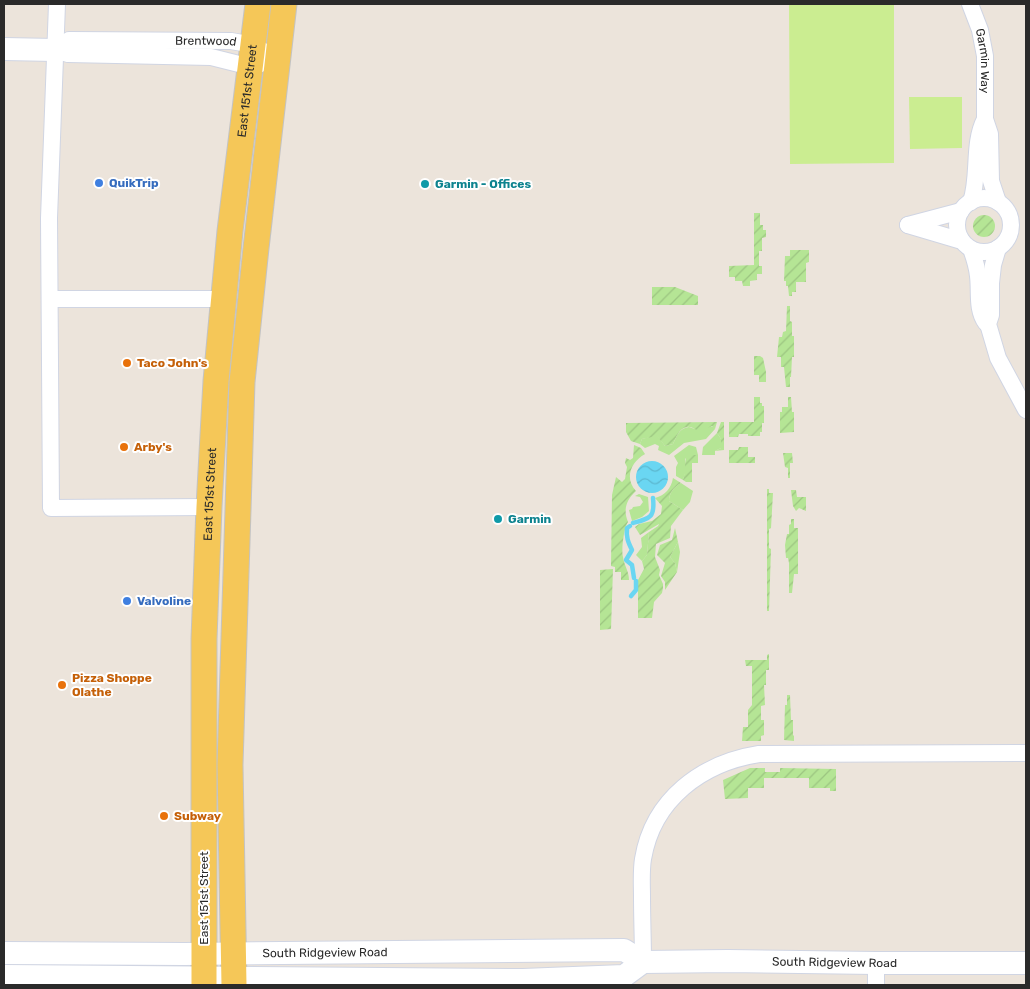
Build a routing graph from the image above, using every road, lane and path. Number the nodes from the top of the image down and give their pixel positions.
1 (57, 4) edge
2 (258, 4) edge
3 (284, 4) edge
4 (970, 4) edge
5 (4, 49) edge
6 (55, 50) junction
7 (252, 56) junction
8 (278, 61) junction
9 (984, 119) junction
10 (998, 202) junction
11 (966, 207) junction
12 (967, 245) junction
13 (998, 248) junction
14 (50, 299) junction
15 (223, 304) junction
16 (988, 324) junction
17 (1026, 410) edge
18 (238, 495) junction
19 (209, 507) junction
20 (231, 716) junction
21 (1026, 753) edge
22 (4, 953) edge
23 (643, 962) junction
24 (1026, 962) edge
25 (204, 972) edge
26 (233, 972) edge
27 (876, 974) edge
28 (4, 976) edge

1 - 6 street
2 - 7 main road, East 151st Street
3 - 8 main road
4 - 9 street, Garmin Way
5 - 6 main road
6 - 7 street, Brentwood
6 - 14 street
7 - 8 street, Brentwood
7 - 15 main road, East 151st Street
8 - 18 main road
9 - 10 street, Garmin Way
9 - 11 street, Garmin Way
10 - 11 street
10 - 13 street, Garmin Way
11 - 12 street, Garmin Way
11 - 12 street
12 - 13 street
12 - 16 street, Garmin Way
13 - 16 street, Garmin Way
14 - 15 street
14 - 19 street
15 - 18 main road
15 - 19 main road, East 151st Street
16 - 17 street, Garmin Way
18 - 20 main road
19 - 20 main road
19 - 25 main road, East 151st Street
20 - 26 main road
21 - 23 street
22 - 25 main road, South Ridgeview Road
23 - 26 main road, South Ridgeview Road
23 - 27 main road, South Ridgeview Road
24 - 27 main road, South Ridgeview Road
25 - 26 main road, South Ridgeview Road
25 - 28 main road, South Ridgeview Road

